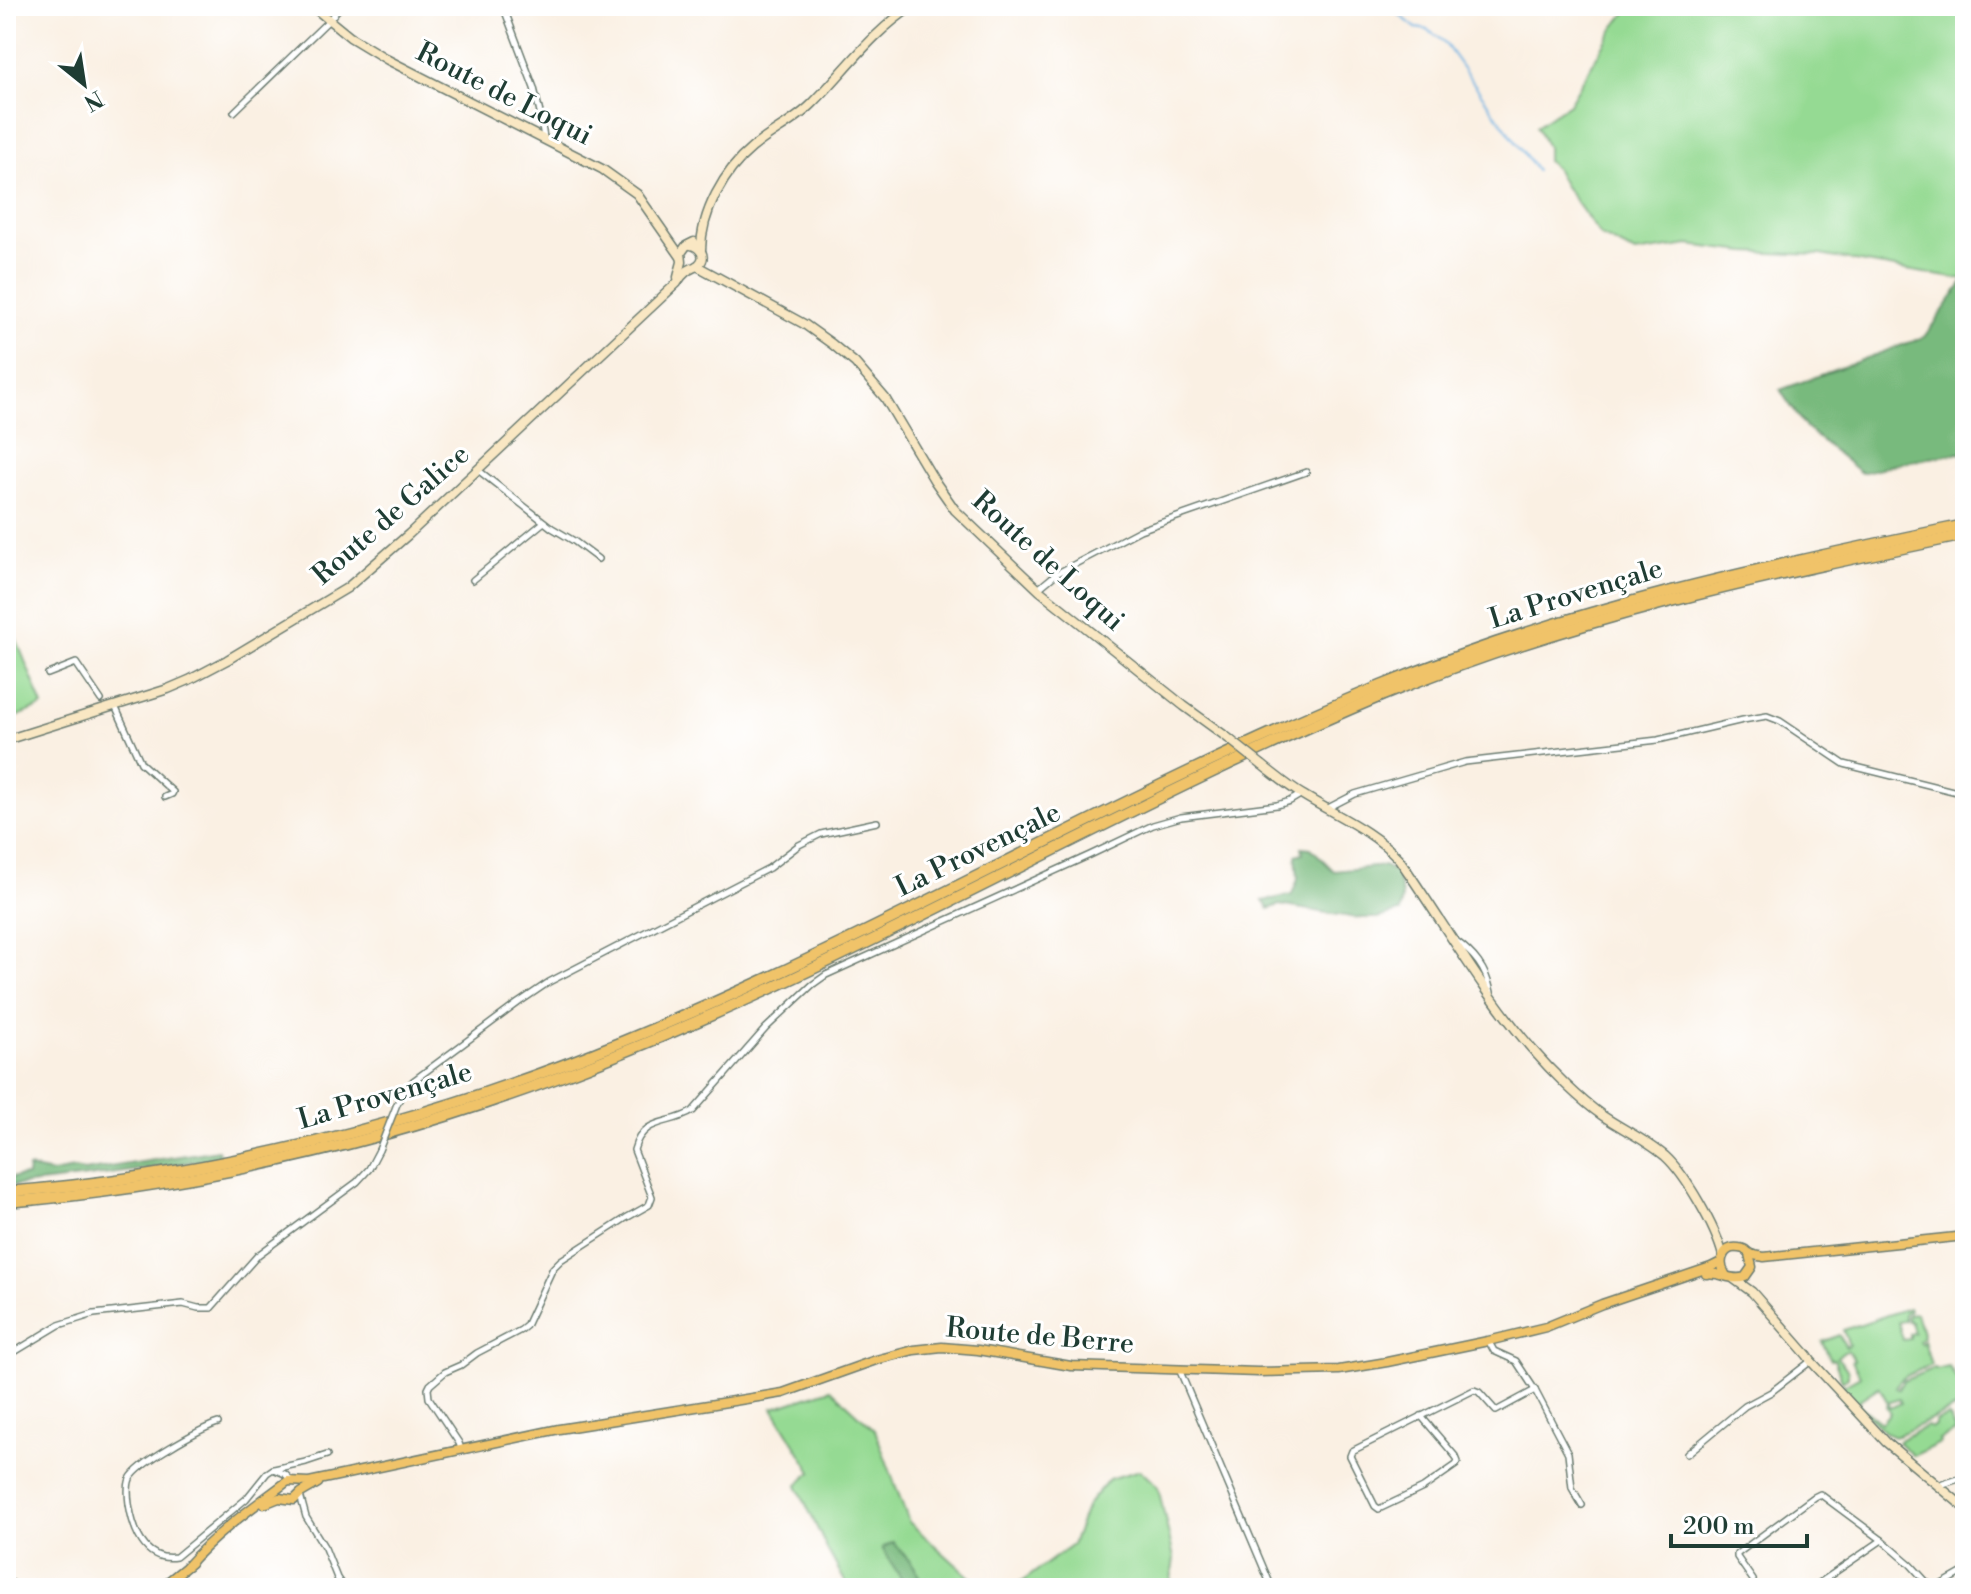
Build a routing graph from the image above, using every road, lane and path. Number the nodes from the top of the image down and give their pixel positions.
1 (312, 6) edge
2 (341, 6) edge
3 (503, 6) edge
4 (913, 6) edge
5 (328, 21) junction
6 (234, 112) dead end
7 (544, 139) junction
8 (704, 228) junction
9 (666, 235) junction
10 (688, 246) junction
11 (681, 259) junction
12 (698, 260) junction
13 (674, 285) junction
14 (478, 470) junction
15 (1306, 472) dead end
16 (544, 522) junction
17 (1965, 525) edge
18 (1965, 535) edge
19 (598, 559) dead end
20 (473, 580) dead end
21 (1038, 589) junction
22 (48, 674) dead end
23 (101, 700) dead end
24 (115, 706) junction
25 (6, 740) edge
26 (1301, 794) junction
27 (1965, 794) edge
28 (165, 797) dead end
29 (1328, 809) junction
30 (877, 822) dead end
31 (6, 1192) edge
32 (6, 1202) edge
33 (1711, 1226) junction
34 (1965, 1238) edge
35 (1736, 1247) junction
36 (1749, 1254) junction
37 (1722, 1259) junction
38 (1751, 1271) junction
39 (1730, 1276) junction
40 (1752, 1292) junction
41 (1561, 1321) junction
42 (1488, 1341) junction
43 (6, 1357) edge
44 (1811, 1361) junction
45 (1179, 1369) junction
46 (1535, 1390) junction
47 (1421, 1416) junction
48 (218, 1423) dead end
49 (461, 1449) junction
50 (1687, 1454) dead end
51 (327, 1455) dead end
52 (275, 1470) junction
53 (333, 1477) junction
54 (1965, 1477) edge
55 (288, 1483) junction
56 (1944, 1489) junction
57 (301, 1494) junction
58 (288, 1499) junction
59 (1582, 1505) dead end
60 (1965, 1506) edge
61 (305, 1513) junction
62 (1882, 1540) junction
63 (187, 1566) junction
64 (1965, 1571) edge
65 (1753, 1580) dead end
66 (6, 1581) edge
67 (27, 1588) edge
68 (160, 1588) edge
69 (344, 1588) edge
70 (1272, 1588) edge
71 (1812, 1588) edge
72 (1933, 1588) edge

1 - 5 street, Route de Loqui
2 - 5 street
3 - 7 street
4 - 8 street
5 - 6 street
5 - 7 street, Route de Loqui
7 - 9 street, Route de Loqui
8 - 10 street
8 - 12 street
9 - 10 street
9 - 11 street, Route de Loqui
10 - 11 street
10 - 12 street
11 - 12 street
11 - 13 street
12 - 13 street, Route de Galice
12 - 21 street, Route de Loqui
13 - 14 street, Route de Galice
14 - 16 street
14 - 24 street, Route de Galice
15 - 21 street
16 - 19 street
16 - 20 street
17 - 31 highway, La Provençale
18 - 32 highway, La Provençale
21 - 26 street, Route de Loqui, bridge
22 - 23 street
24 - 25 street, Route de Galice
24 - 28 street
26 - 29 street, Route de Loqui
26 - 49 street
27 - 29 street
29 - 33 street, Route de Loqui
30 - 43 street, bridge
33 - 35 street
33 - 37 street
34 - 36 main road
34 - 38 main road
35 - 36 main road
35 - 37 main road
36 - 38 main road
37 - 39 main road
37 - 41 main road, Route de Berre
38 - 39 main road
38 - 40 street
39 - 40 street
39 - 41 main road, Route de Berre
40 - 44 street
41 - 42 main road, Route de Berre
42 - 45 main road, Route de Berre
42 - 46 street
44 - 50 street
44 - 56 street
45 - 49 main road, Route de Berre
45 - 70 street
46 - 47 street
46 - 59 street
47 - 47 street
48 - 52 street
49 - 53 main road, Route de Berre
51 - 52 street
52 - 55 street
53 - 55 main road, Route de Berre
53 - 57 main road, Route de Berre
54 - 56 street
55 - 57 main road
55 - 58 main road
55 - 63 main road, Route de Berre
56 - 60 street
57 - 58 main road, Route de Berre
57 - 61 street
58 - 61 street
58 - 63 main road, Route de Berre
61 - 69 street
62 - 65 street
62 - 71 street
62 - 72 street
63 - 68 main road, Route de Berre
64 - 72 street
66 - 67 street

